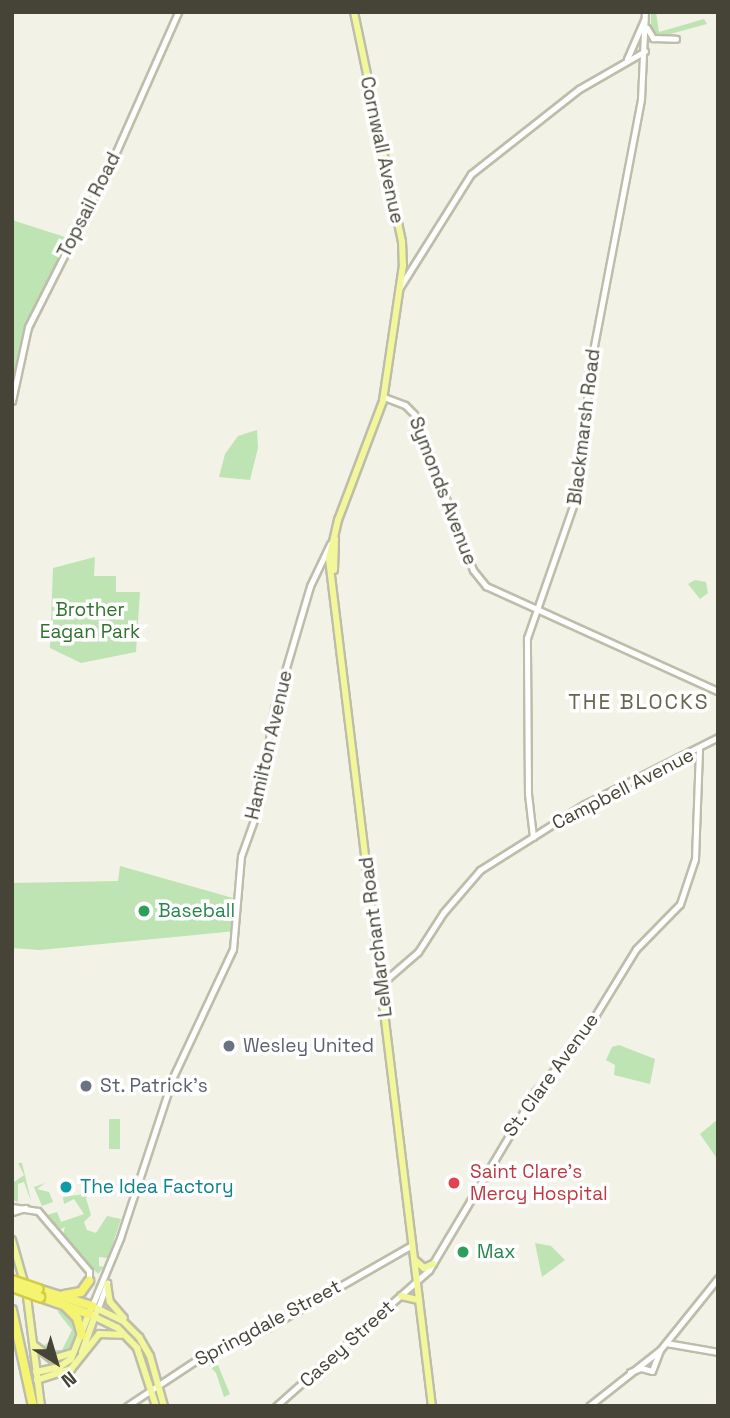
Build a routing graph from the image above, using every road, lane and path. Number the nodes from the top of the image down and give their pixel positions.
1 (178, 12) edge
2 (354, 12) edge
3 (645, 15) edge
4 (676, 39) dead end
5 (645, 51) junction
6 (625, 62) junction
7 (642, 67) junction
8 (418, 259) junction
9 (403, 260) junction
10 (400, 287) junction
11 (384, 397) junction
12 (12, 401) edge
13 (336, 526) junction
14 (330, 544) junction
15 (332, 556) junction
16 (321, 568) junction
17 (331, 571) junction
18 (316, 574) junction
19 (334, 594) junction
20 (535, 610) junction
21 (718, 691) edge
22 (718, 737) edge
23 (699, 750) junction
24 (533, 837) junction
25 (381, 984) junction
26 (12, 1207) edge
27 (25, 1208) junction
28 (12, 1212) edge
29 (12, 1240) edge
30 (412, 1245) junction
31 (415, 1259) junction
32 (433, 1264) junction
33 (108, 1273) junction
34 (718, 1278) edge
35 (12, 1280) edge
36 (89, 1281) joint
37 (417, 1282) junction
38 (107, 1284) junction
39 (12, 1287) edge
40 (401, 1296) junction
41 (58, 1299) junction
42 (419, 1303) junction
43 (12, 1310) edge
44 (94, 1311) junction
45 (129, 1325) junction
46 (82, 1335) junction
47 (127, 1337) junction
48 (666, 1343) junction
49 (33, 1345) junction
50 (76, 1349) junction
51 (660, 1350) junction
52 (718, 1352) edge
53 (78, 1360) junction
54 (630, 1372) junction
55 (34, 1378) junction
56 (155, 1386) junction
57 (33, 1406) edge
58 (41, 1406) edge
59 (127, 1406) edge
60 (156, 1406) edge
61 (164, 1406) edge
62 (276, 1406) edge
63 (432, 1406) edge
64 (589, 1406) edge

1 - 12 street, Topsail Road
2 - 9 main road, Cornwall Avenue
3 - 4 street
3 - 5 street, Blackmarsh Road
3 - 6 street
5 - 6 street
5 - 7 street, Blackmarsh Road
6 - 7 street
6 - 8 street
7 - 20 street, Blackmarsh Road
8 - 9 street
8 - 10 street
9 - 10 main road, Cornwall Avenue
10 - 11 main road, Hamilton Avenue
11 - 13 main road, Hamilton Avenue
11 - 20 street, Symonds Avenue
13 - 14 main road, Hamilton Avenue
13 - 15 main road, Hamilton Avenue
14 - 15 main road, LeMarchant Road
14 - 18 street, Hamilton Avenue
15 - 16 street, Hamilton Avenue
15 - 17 main road, LeMarchant Road
15 - 19 main road, LeMarchant Road
16 - 17 street
16 - 18 street, Hamilton Avenue
17 - 19 main road, LeMarchant Road
18 - 33 street, Hamilton Avenue
19 - 25 main road, LeMarchant Road
20 - 21 street, Symonds Avenue
20 - 24 street, Blackmarsh Road
22 - 23 street, Campbell Avenue
23 - 24 street, Campbell Avenue
23 - 32 street, St. Clare Avenue
24 - 25 street, Campbell Avenue
25 - 30 main road, LeMarchant Road
26 - 27 street
27 - 28 street
27 - 36 street
29 - 49 main road
30 - 31 main road, LeMarchant Road
30 - 56 street, Springdale Street
31 - 32 main road
31 - 37 main road, LeMarchant Road
32 - 37 street, St. Clare Avenue
33 - 38 street, Hamilton Avenue
33 - 44 street, Hamilton Avenue
34 - 48 street
35 - 41 highway, bridge
36 - 41 highway
37 - 40 street, Casey Street
37 - 42 main road, LeMarchant Road
38 - 44 street, Hamilton Avenue
38 - 45 main road
39 - 41 highway, bridge
40 - 42 main road
40 - 62 street, Casey Street
41 - 44 highway
41 - 46 highway
42 - 63 main road, LeMarchant Road
43 - 55 highway
44 - 45 main road
44 - 46 main road
44 - 47 main road
44 - 53 main road
45 - 56 main road
46 - 50 main road
47 - 53 main road
47 - 56 main road
48 - 51 street
48 - 52 street
49 - 50 main road
49 - 55 main road
50 - 55 main road
51 - 54 street
51 - 54 street
53 - 55 main road
54 - 64 street
55 - 57 highway
55 - 58 main road
56 - 59 street, Springdale Street
56 - 60 main road
56 - 61 main road

